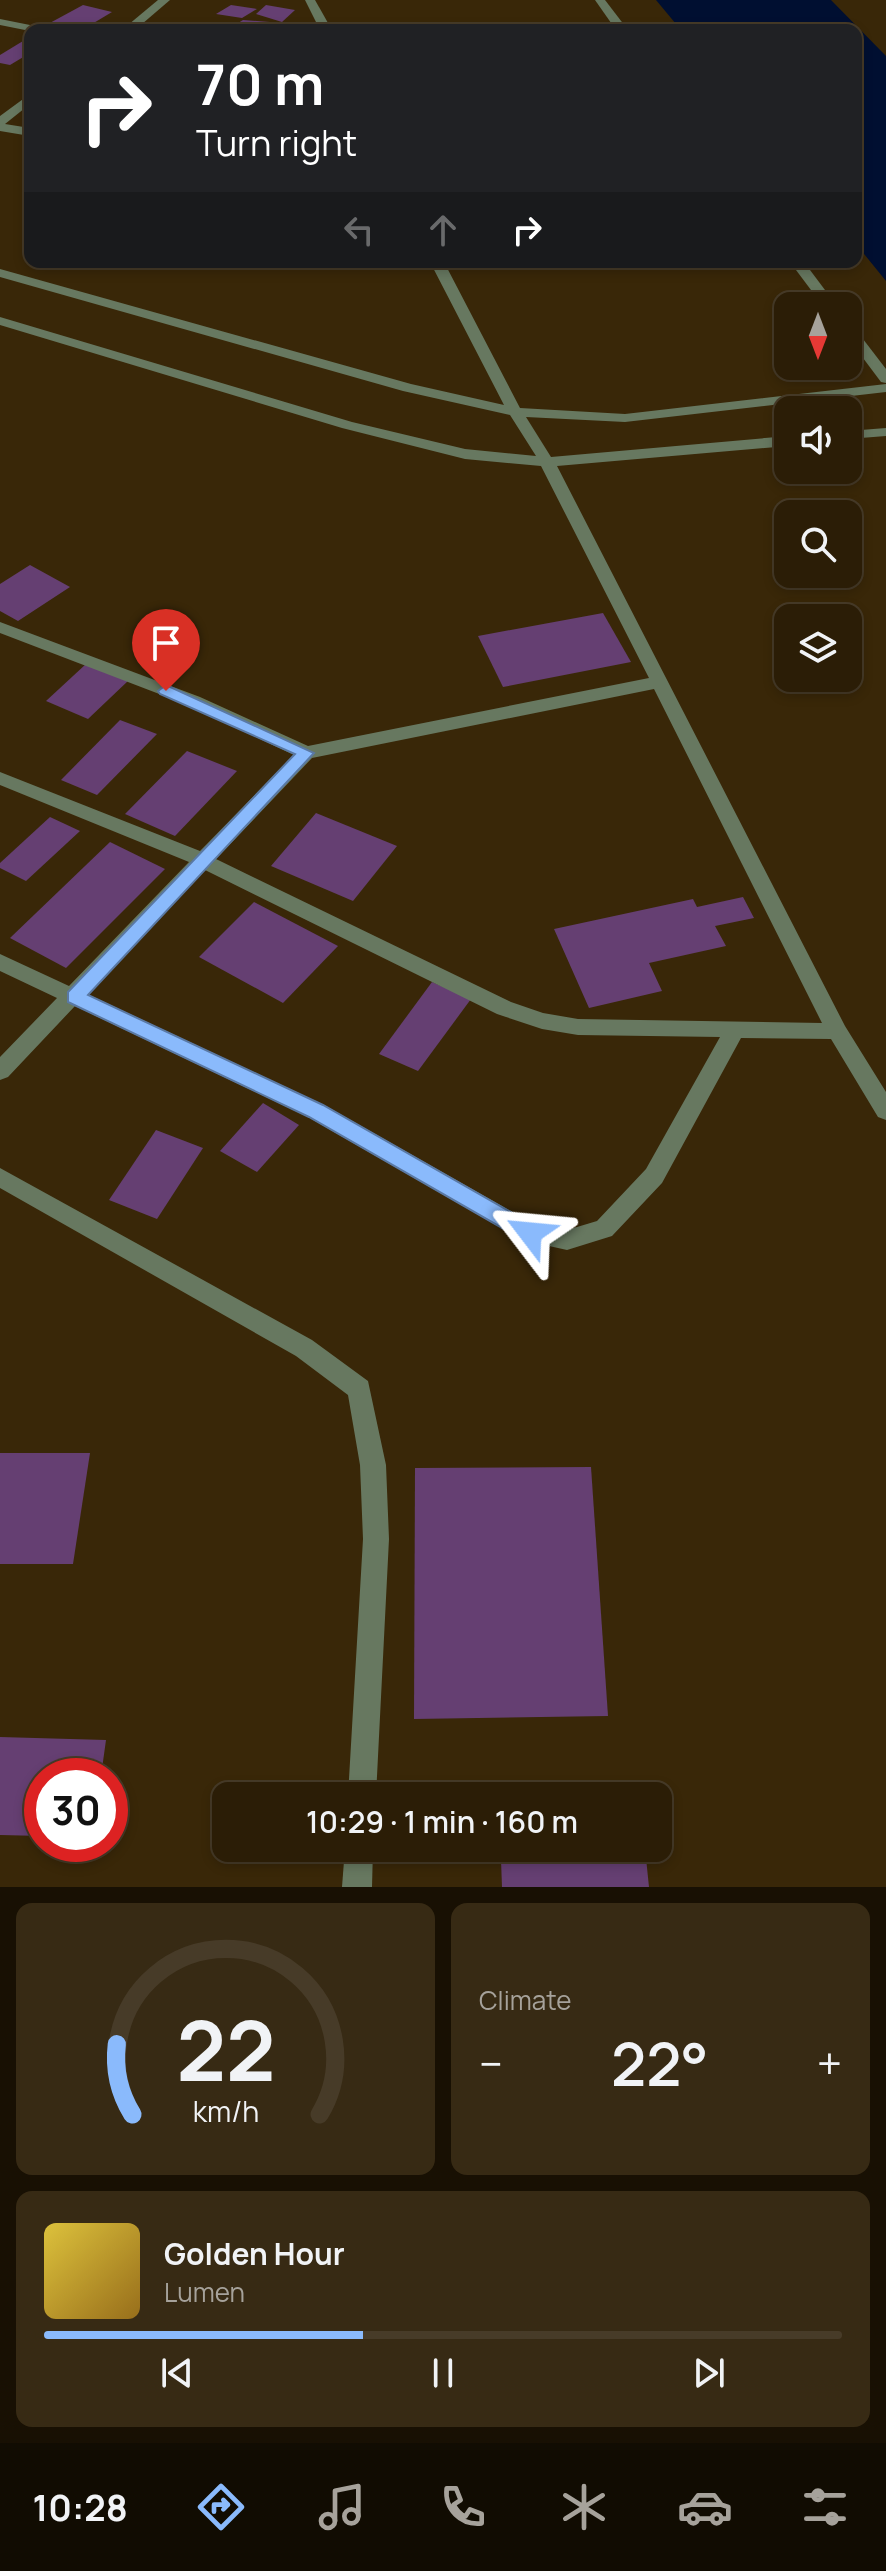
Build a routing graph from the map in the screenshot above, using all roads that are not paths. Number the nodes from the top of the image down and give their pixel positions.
1 (165, 0) edge
2 (310, 0) edge
3 (600, 0) edge
4 (0, 22) edge
5 (135, 24) edge
6 (323, 24) edge
7 (618, 24) edge
8 (24, 27) edge
9 (24, 103) edge
10 (0, 124) edge
11 (24, 130) edge
12 (440, 268) edge
13 (802, 268) edge
14 (0, 273) edge
15 (820, 292) edge
16 (0, 321) edge
17 (862, 347) edge
18 (886, 379) edge
19 (886, 388) edge
20 (515, 412) junction
21 (886, 432) edge
22 (862, 434) edge
23 (774, 442) edge
24 (547, 462) junction
25 (0, 627) edge
26 (659, 682) junction
27 (306, 753) junction
28 (0, 778) edge
29 (202, 860) junction
30 (0, 962) edge
31 (75, 997) junction
32 (735, 1029) junction
33 (837, 1031) junction
34 (0, 1071) edge
35 (886, 1111) edge
36 (0, 1177) edge
37 (363, 1782) edge
38 (358, 1862) edge
39 (357, 1887) edge

1 - 5 street
2 - 6 street
3 - 7 street
4 - 8 street
9 - 10 street
10 - 11 street
12 - 20 street
13 - 15 street
14 - 20 street
16 - 24 street
17 - 18 street
19 - 20 street
20 - 24 street
21 - 22 street
23 - 24 street
24 - 26 street
25 - 27 street
26 - 27 street
26 - 33 street
27 - 29 street
28 - 29 street
29 - 31 street
29 - 32 street
30 - 31 street
31 - 32 street
31 - 34 street
32 - 33 street
33 - 35 street
36 - 37 street
38 - 39 street

